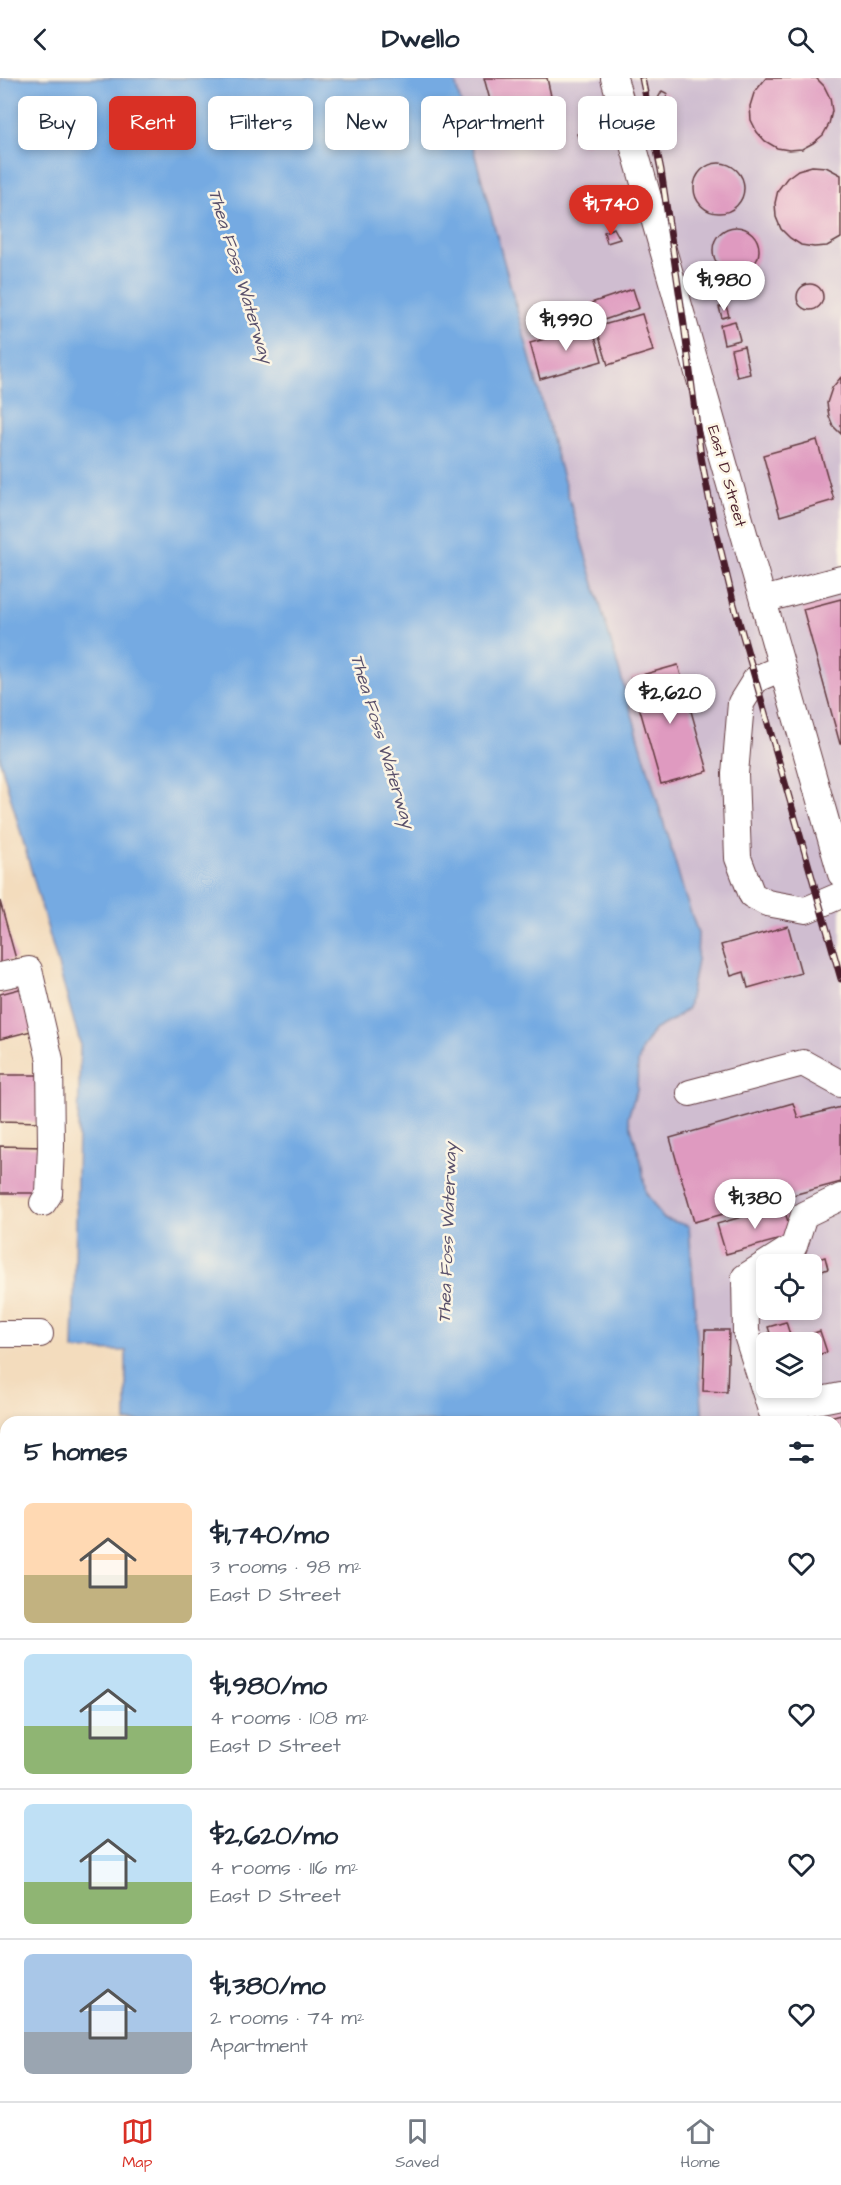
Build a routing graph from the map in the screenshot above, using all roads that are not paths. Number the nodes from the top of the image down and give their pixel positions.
1 (614, 78) edge
2 (841, 579) edge
3 (763, 600) junction
4 (782, 668) junction
5 (841, 874) edge
6 (841, 895) edge
7 (0, 976) edge
8 (841, 1084) edge
9 (690, 1093) dead end
10 (841, 1197) edge
11 (43, 1203) dead end
12 (0, 1334) edge
13 (40, 1334) dead end
14 (841, 1396) edge

1 - 3 street, East D Street
2 - 3 street
3 - 4 street, East D Street
4 - 5 street, East D Street
4 - 6 street
7 - 11 street
8 - 9 street
10 - 14 street
12 - 13 street

